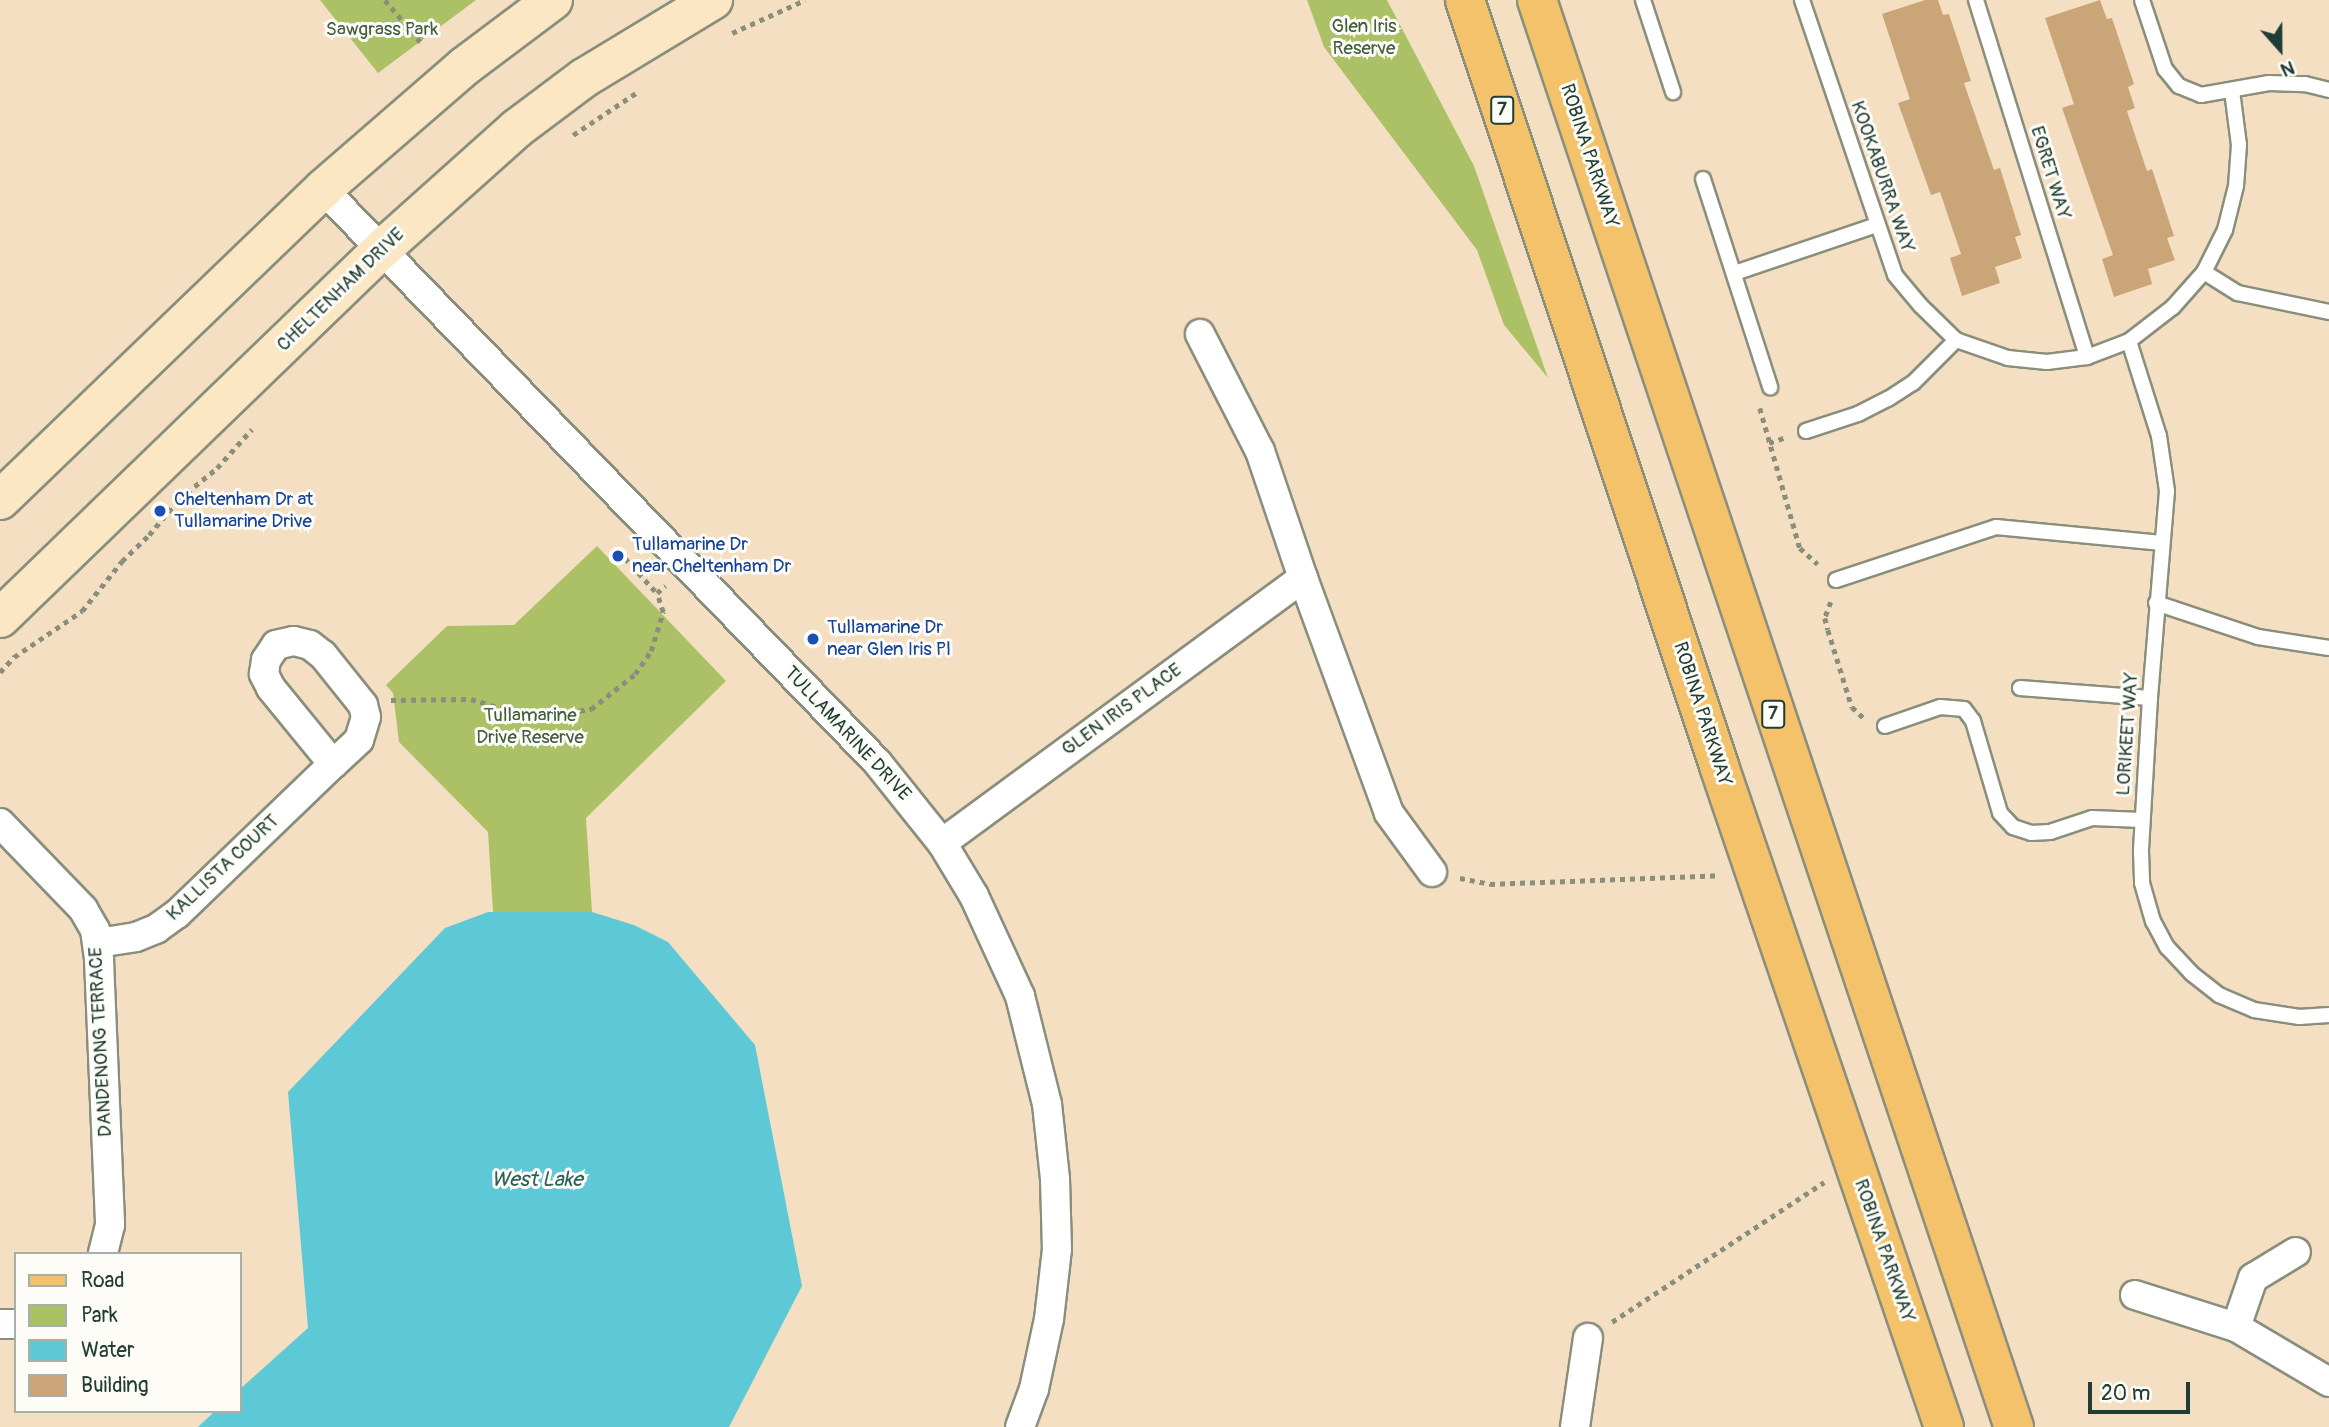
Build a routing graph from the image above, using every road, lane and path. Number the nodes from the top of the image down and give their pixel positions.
1 (385, 0) edge
2 (553, 0) edge
3 (713, 0) edge
4 (805, 0) edge
5 (1465, 0) edge
6 (1537, 0) edge
7 (1802, 0) edge
8 (1976, 0) edge
9 (2142, 0) edge
10 (1648, 1) edge
11 (731, 34) dead end
12 (423, 45) dead end
13 (648, 84) dead end
14 (2329, 90) edge
15 (2232, 91) junction
16 (1673, 92) dead end
17 (569, 138) dead end
18 (1703, 179) dead end
19 (323, 189) junction
20 (1877, 225) junction
21 (382, 249) junction
22 (2204, 272) junction
23 (1735, 273) junction
24 (2329, 312) edge
25 (1200, 334) dead end
26 (1956, 340) junction
27 (2129, 341) junction
28 (2088, 357) junction
29 (1770, 387) joint
30 (253, 428) dead end
31 (1806, 430) dead end
32 (0, 500) edge
33 (2162, 543) junction
34 (625, 558) dead end
35 (689, 566) junction
36 (1303, 578) junction
37 (1836, 580) junction
38 (657, 593) junction
39 (2156, 603) junction
40 (0, 618) edge
41 (2329, 648) edge
42 (0, 672) edge
43 (2020, 688) dead end
44 (2150, 698) junction
45 (363, 705) junction
46 (1885, 726) joint
47 (333, 764) junction
48 (2142, 820) junction
49 (0, 823) edge
50 (942, 843) junction
51 (1432, 872) joint
52 (1756, 873) junction
53 (98, 943) junction
54 (2329, 1015) edge
55 (1854, 1162) junction
56 (103, 1252) edge
57 (2296, 1252) dead end
58 (2135, 1295) dead end
59 (2236, 1328) junction
60 (1588, 1338) joint
61 (2329, 1382) edge
62 (1020, 1427) edge
63 (1575, 1427) edge
64 (1944, 1427) edge
65 (2014, 1427) edge

1 - 12 path
2 - 19 main road
3 - 21 main road, CHELTENHAM DRIVE
4 - 11 path
5 - 52 main road, ROBINA PARKWAY / 7
6 - 65 main road, ROBINA PARKWAY / 7
7 - 20 lane, KOOKABURRA WAY
8 - 28 lane, EGRET WAY
9 - 15 lane
10 - 16 lane
13 - 17 path
14 - 15 lane
15 - 22 lane, KOOKABURRA WAY
18 - 23 lane
19 - 21 street, TULLAMARINE DRIVE
19 - 32 main road
20 - 23 lane
20 - 26 lane, KOOKABURRA WAY
21 - 35 street, TULLAMARINE DRIVE
21 - 40 main road, CHELTENHAM DRIVE
22 - 24 lane
22 - 27 lane, KOOKABURRA WAY
23 - 29 lane
25 - 36 street
26 - 28 lane, KOOKABURRA WAY
26 - 31 lane
27 - 28 lane, KOOKABURRA WAY
27 - 33 lane, LORIKEET WAY
29 - 37 path
30 - 42 path
33 - 37 lane
33 - 39 lane, LORIKEET WAY
34 - 38 path
35 - 38 path
35 - 50 street, TULLAMARINE DRIVE
36 - 50 street, GLEN IRIS PLACE
36 - 51 street
37 - 46 path
38 - 45 path
39 - 41 lane
39 - 44 lane, LORIKEET WAY
43 - 44 lane
44 - 48 lane, LORIKEET WAY
45 - 47 street, KALLISTA COURT
45 - 47 street
46 - 48 lane
47 - 53 street, KALLISTA COURT
48 - 54 lane, LORIKEET WAY
49 - 53 street, DANDENONG TERRACE
50 - 62 street, TULLAMARINE DRIVE
51 - 52 path
52 - 55 main road, ROBINA PARKWAY / 7
53 - 56 street, DANDENONG TERRACE
55 - 60 path
55 - 64 main road, ROBINA PARKWAY / 7
57 - 59 street
58 - 59 street
59 - 61 street
60 - 63 street

